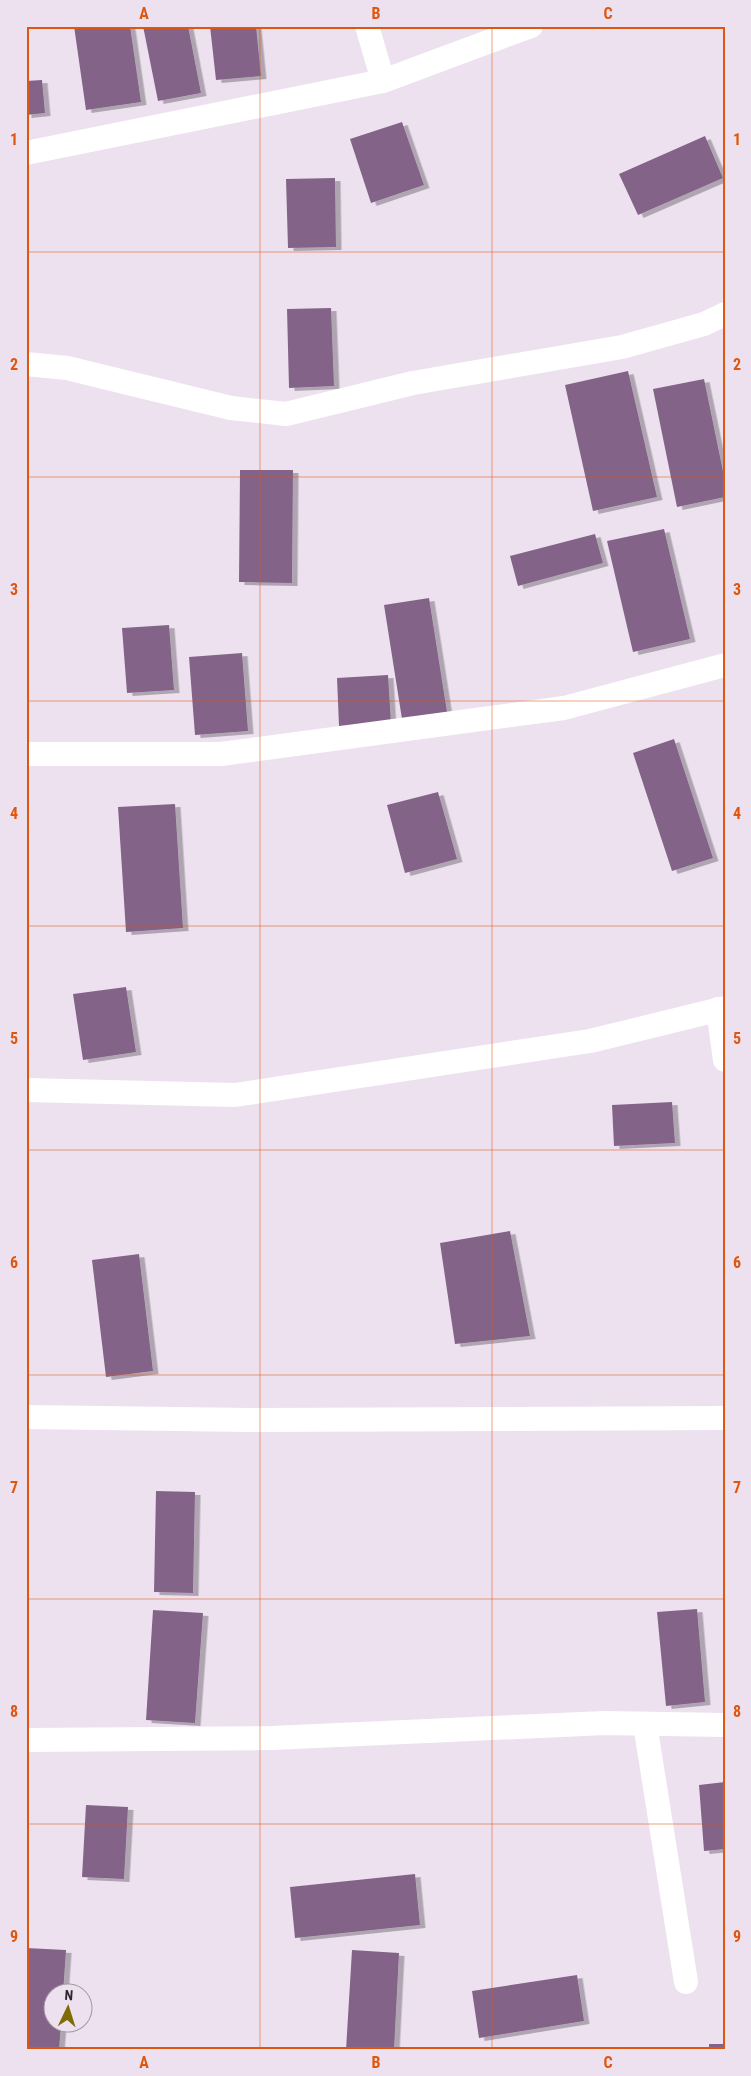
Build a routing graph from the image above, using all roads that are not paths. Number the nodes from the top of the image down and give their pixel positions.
1 (367, 26) edge
2 (531, 26) edge
3 (383, 81) junction
4 (26, 154) edge
5 (725, 314) edge
6 (26, 364) edge
7 (725, 665) edge
8 (26, 754) edge
9 (721, 1009) edge
10 (725, 1060) edge
11 (26, 1090) edge
12 (26, 1416) edge
13 (725, 1418) edge
14 (645, 1724) junction
15 (725, 1726) edge
16 (26, 1740) edge
17 (686, 1982) dead end

1 - 3 street
2 - 3 street
3 - 4 street
5 - 6 street
7 - 8 street
9 - 10 street
9 - 11 street
12 - 13 street
14 - 15 street
14 - 16 street
14 - 17 street

